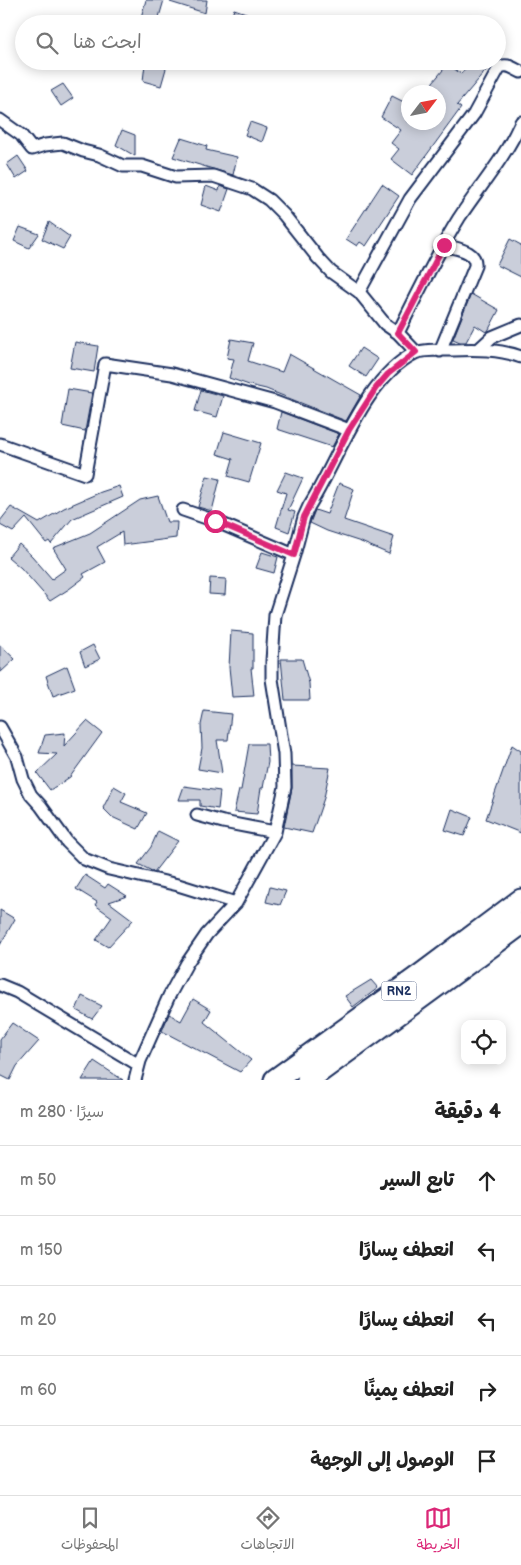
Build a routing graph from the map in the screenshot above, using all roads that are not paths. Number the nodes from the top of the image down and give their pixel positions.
1 (506, 65) edge
2 (499, 70) edge
3 (521, 72) edge
4 (0, 120) edge
5 (521, 122) edge
6 (444, 245) junction
7 (359, 292) junction
8 (521, 325) edge
9 (398, 333) junction
10 (480, 349) junction
11 (440, 350) junction
12 (416, 352) junction
13 (521, 356) edge
14 (349, 430) junction
15 (0, 444) edge
16 (183, 510) dead end
17 (294, 555) junction
18 (0, 727) edge
19 (197, 815) dead end
20 (275, 832) junction
21 (521, 900) edge
22 (236, 902) junction
23 (521, 924) edge
24 (0, 985) edge
25 (139, 1065) junction
26 (135, 1080) edge
27 (275, 1080) edge
28 (308, 1080) edge

1 - 3 street
2 - 7 street
4 - 7 street
5 - 6 street
6 - 9 street
6 - 11 street
7 - 9 street
8 - 10 street
9 - 12 street
10 - 11 street
10 - 13 street
11 - 12 street
12 - 14 street
14 - 15 street
14 - 17 street
16 - 17 street
17 - 20 street
18 - 22 street
19 - 20 street
20 - 22 street
21 - 27 highway, RN2
22 - 25 street
23 - 28 highway, RN2
24 - 25 street
25 - 26 street

